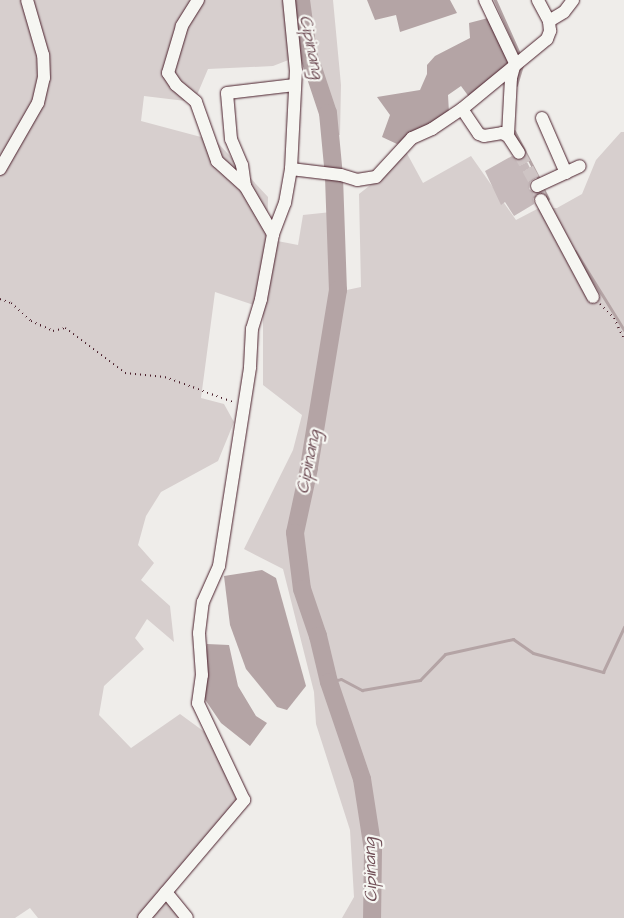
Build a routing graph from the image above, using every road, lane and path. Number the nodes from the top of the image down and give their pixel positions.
1 (27, 0) edge
2 (198, 0) edge
3 (289, 0) edge
4 (485, 0) edge
5 (538, 0) edge
6 (573, 0) edge
7 (549, 21) junction
8 (520, 60) junction
9 (295, 85) junction
10 (462, 109) junction
11 (542, 118) dead end
12 (508, 136) junction
13 (519, 153) tunnel mouth
14 (580, 166) dead end
15 (0, 169) edge
16 (291, 169) junction
17 (566, 173) junction
18 (541, 185) dead end
19 (245, 186) junction
20 (541, 200) tunnel mouth
21 (273, 234) junction
22 (593, 298) joint
23 (0, 299) edge
24 (624, 339) edge
25 (244, 406) junction
26 (166, 892) junction
27 (144, 918) edge
28 (187, 918) edge

1 - 15 street
2 - 19 street
3 - 9 street
4 - 8 street
5 - 7 street
6 - 7 street
7 - 8 street
8 - 10 street
8 - 12 street
9 - 16 street
9 - 19 street
10 - 12 street
10 - 16 street
11 - 17 street
12 - 13 street
14 - 17 street
16 - 21 street
17 - 18 street
19 - 21 street
20 - 22 street
21 - 25 street
22 - 24 path
23 - 25 path
25 - 26 street
26 - 27 street
26 - 28 street

